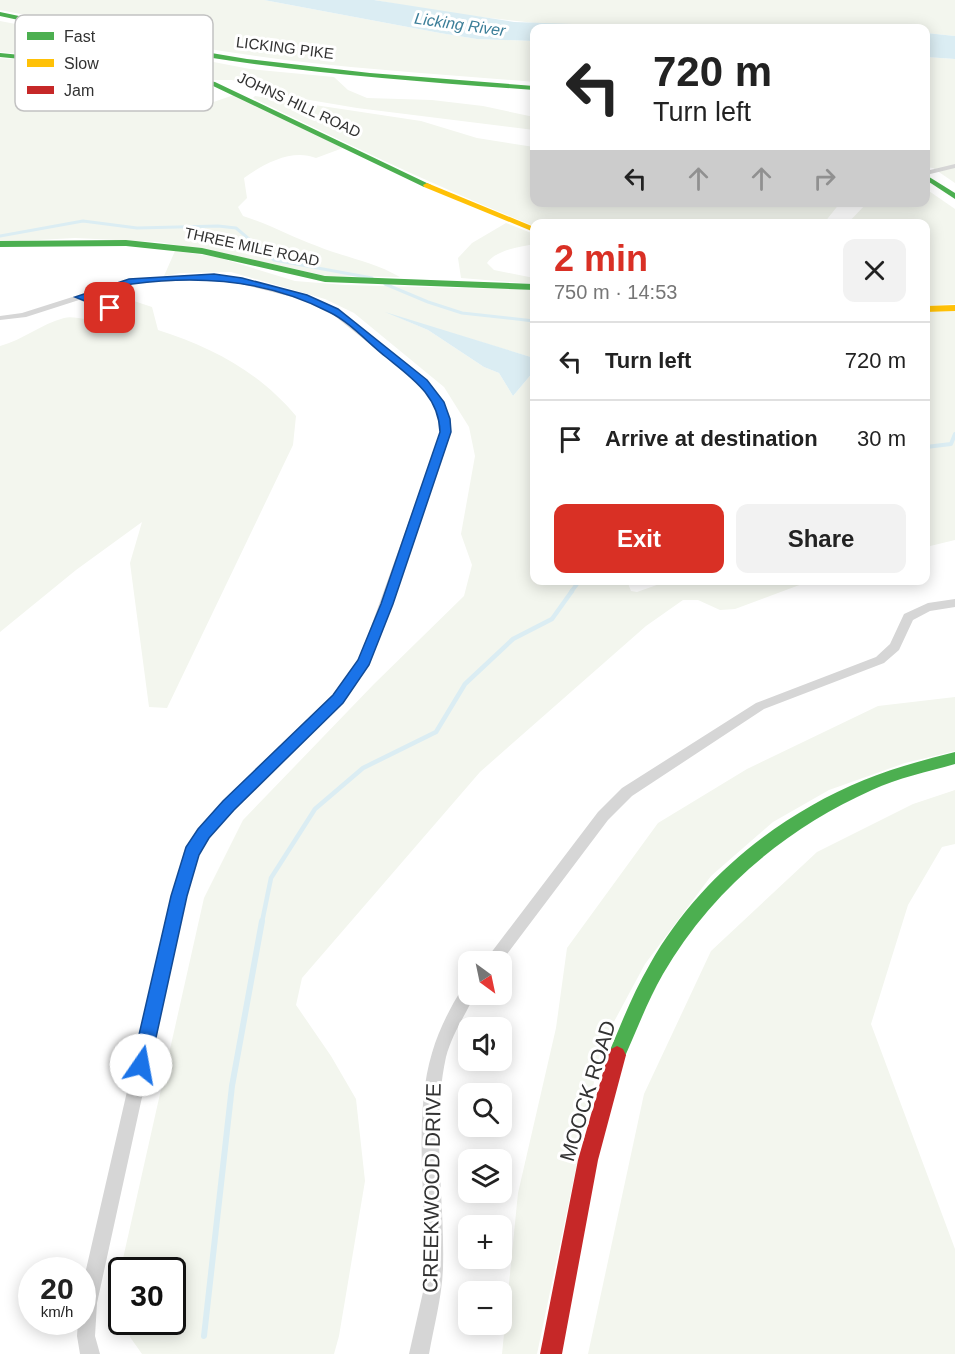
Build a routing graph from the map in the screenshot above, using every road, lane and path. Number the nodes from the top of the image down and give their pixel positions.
1 (0, 14) edge
2 (15, 17) edge
3 (0, 55) edge
4 (15, 56) edge
5 (213, 56) edge
6 (213, 83) edge
7 (530, 87) edge
8 (955, 166) edge
9 (930, 174) edge
10 (930, 178) edge
11 (955, 197) edge
12 (530, 228) edge
13 (0, 244) edge
14 (530, 287) edge
15 (79, 297) junction
16 (110, 308) dead end
17 (955, 308) edge
18 (930, 309) edge
19 (0, 318) edge
20 (955, 603) edge
21 (955, 758) edge
22 (499, 951) edge
23 (460, 1005) edge
24 (90, 1354) edge
25 (419, 1354) edge
26 (551, 1354) edge

1 - 2 main road, LICKING PIKE
3 - 4 main road, JOHNS HILL ROAD
5 - 7 main road, LICKING PIKE
6 - 12 main road, JOHNS HILL ROAD
8 - 9 street
10 - 11 main road
13 - 14 main road, THREE MILE ROAD
15 - 16 street
15 - 19 street
15 - 24 street
17 - 18 main road
20 - 22 street
21 - 26 main road, MOOCK ROAD
23 - 25 street, CREEKWOOD DRIVE

